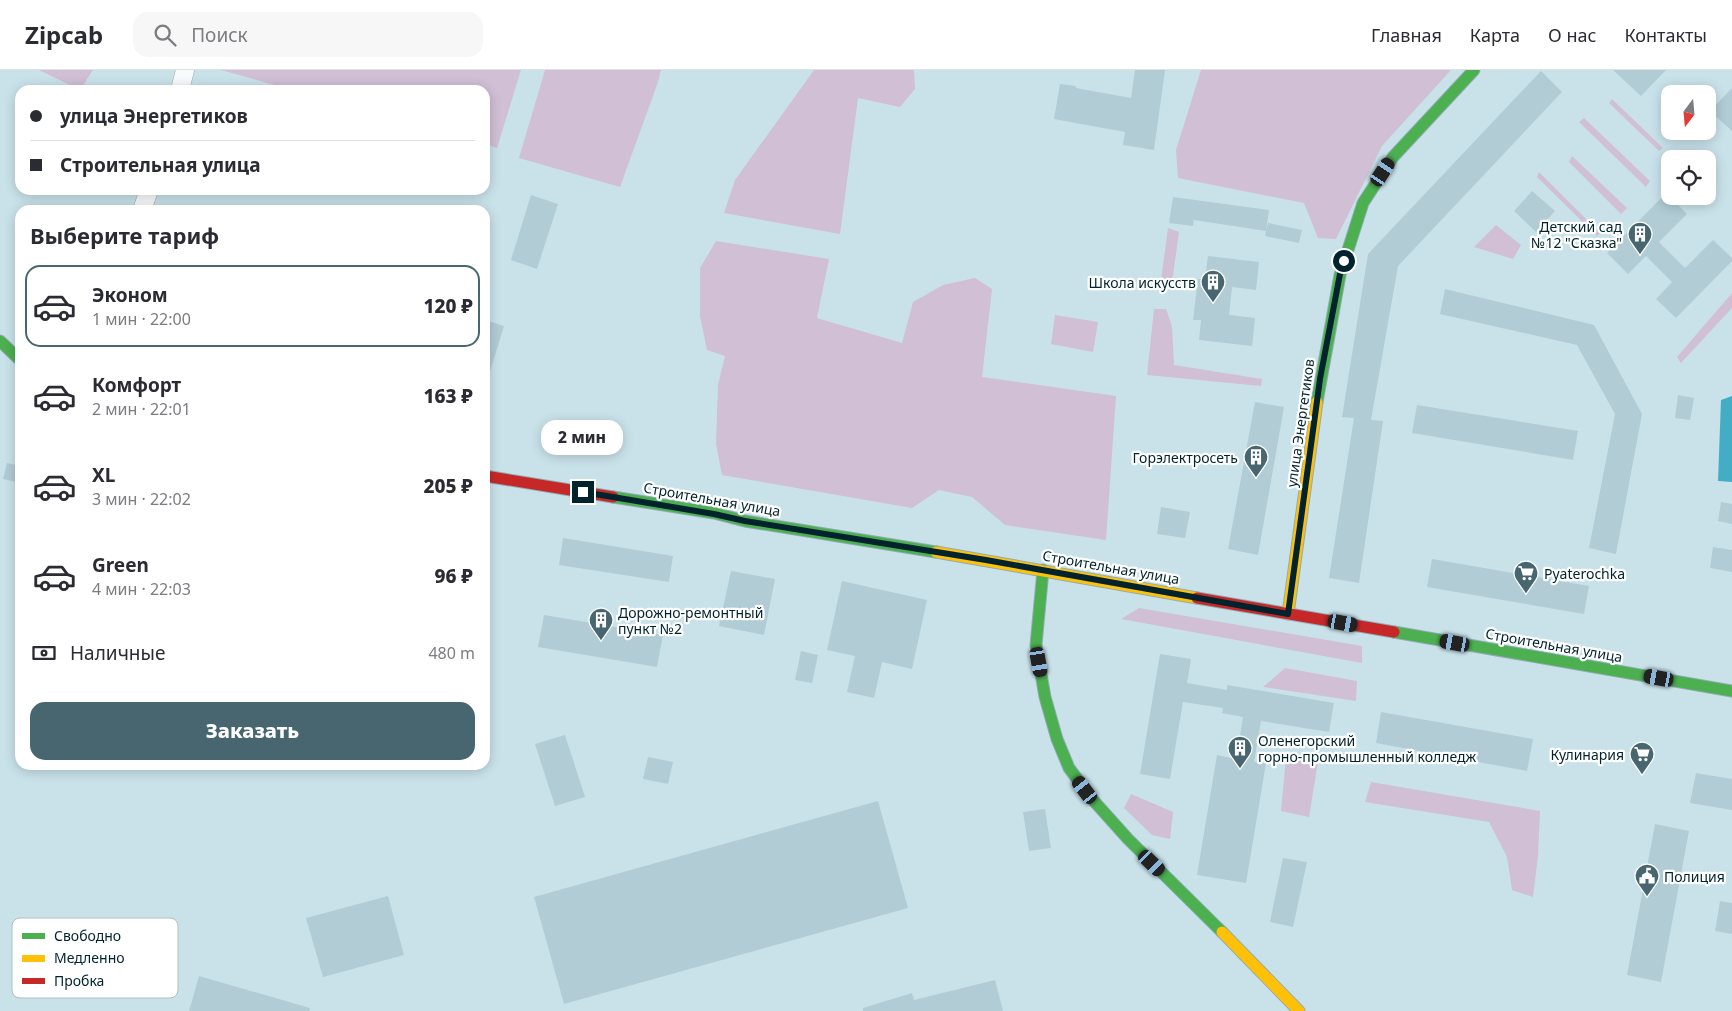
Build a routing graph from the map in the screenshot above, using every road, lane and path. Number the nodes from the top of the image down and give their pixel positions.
1 (185, 70) edge
2 (1474, 70) edge
3 (181, 85) edge
4 (0, 341) edge
5 (15, 355) edge
6 (490, 477) edge
7 (1043, 570) junction
8 (1288, 614) junction
9 (1732, 691) edge
10 (1299, 1011) edge

1 - 3 street
2 - 8 street, улица Энергетиков
4 - 5 street
6 - 7 street, Строительная улица
7 - 8 street, Строительная улица
7 - 10 street
8 - 9 street, Строительная улица

